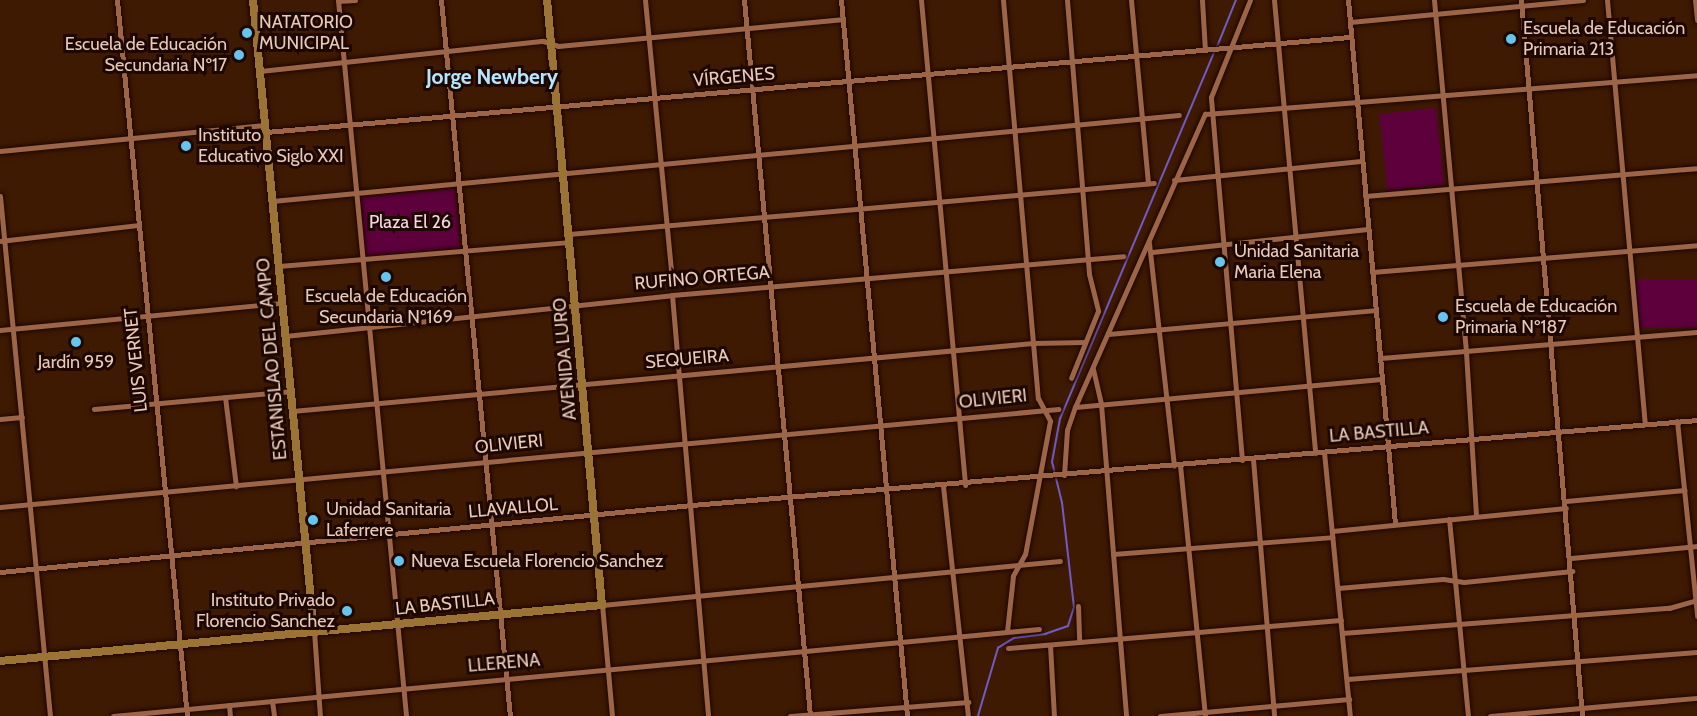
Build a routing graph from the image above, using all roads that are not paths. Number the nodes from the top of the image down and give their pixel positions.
1 (117, 0) edge
2 (253, 0) edge
3 (355, 0) edge
4 (441, 0) edge
5 (547, 0) edge
6 (645, 0) edge
7 (744, 0) edge
8 (841, 0) edge
9 (921, 0) edge
10 (1003, 0) edge
11 (1066, 0) edge
12 (1131, 0) edge
13 (1202, 0) edge
14 (1250, 0) edge
15 (1274, 0) edge
16 (1348, 0) edge
17 (1434, 0) edge
18 (1583, 0) edge
19 (1607, 0) edge
20 (1695, 0) edge
21 (338, 1) edge
22 (1521, 3) edge
23 (1434, 13) junction
24 (842, 19) junction
25 (1697, 21) edge
26 (1350, 22) junction
27 (746, 27) junction
28 (648, 36) junction
29 (1350, 37) junction
30 (550, 43) junction
31 (1278, 43) junction
32 (1230, 48) junction
33 (1205, 50) junction
34 (446, 51) junction
35 (1136, 55) junction
36 (1072, 61) junction
37 (343, 62) junction
38 (1009, 67) junction
39 (260, 70) junction
40 (928, 74) junction
41 (1697, 75) edge
42 (848, 81) junction
43 (1614, 81) junction
44 (1528, 89) junction
45 (752, 90) junction
46 (1442, 97) junction
47 (653, 99) junction
48 (1357, 102) junction
49 (556, 106) junction
50 (1284, 107) junction
51 (1212, 112) junction
52 (452, 115) junction
53 (1179, 115) dead end
54 (1141, 118) junction
55 (350, 125) junction
56 (1077, 125) junction
57 (265, 129) junction
58 (1015, 130) junction
59 (130, 138) junction
60 (934, 138) junction
61 (854, 145) junction
62 (0, 151) edge
63 (757, 154) junction
64 (1361, 161) junction
65 (660, 163) junction
66 (1697, 168) edge
67 (1288, 169) junction
68 (562, 172) junction
69 (1622, 174) junction
70 (1217, 176) junction
71 (1174, 180) junction
72 (459, 183) junction
73 (1536, 183) junction
74 (1083, 188) junction
75 (1450, 189) junction
76 (356, 193) junction
77 (1020, 193) junction
78 (0, 196) edge
79 (1365, 196) junction
80 (939, 200) junction
81 (272, 201) junction
82 (859, 207) junction
83 (763, 216) junction
84 (140, 225) junction
85 (666, 225) junction
86 (1368, 229) junction
87 (1295, 237) junction
88 (569, 238) junction
89 (2, 241) edge
90 (1149, 243) junction
91 (1224, 245) junction
92 (1697, 245) edge
93 (464, 251) junction
94 (1152, 252) junction
95 (1629, 252) junction
96 (1144, 253) junction
97 (1088, 256) junction
98 (1123, 256) dead end
99 (362, 259) junction
100 (1542, 259) junction
101 (1026, 263) junction
102 (278, 266) junction
103 (1457, 267) junction
104 (945, 269) junction
105 (1372, 273) junction
106 (866, 277) junction
107 (672, 280) dead end
108 (770, 286) junction
109 (672, 295) junction
110 (282, 303) junction
111 (575, 306) junction
112 (1376, 310) junction
113 (147, 315) junction
114 (471, 317) junction
115 (1302, 317) junction
116 (1230, 324) junction
117 (369, 327) junction
118 (13, 329) junction
119 (0, 330) edge
120 (1160, 331) junction
121 (1697, 332) edge
122 (1108, 334) junction
123 (285, 336) junction
124 (1637, 337) junction
125 (1086, 342) junction
126 (1033, 343) junction
127 (1552, 343) junction
128 (951, 351) junction
129 (1466, 352) junction
130 (874, 358) junction
131 (1380, 358) junction
132 (778, 365) junction
133 (1094, 369) junction
134 (681, 375) junction
135 (1071, 378) dead end
136 (1382, 380) junction
137 (582, 383) junction
138 (1309, 387) junction
139 (290, 391) junction
140 (477, 392) junction
141 (1237, 392) junction
142 (225, 397) junction
143 (1166, 399) junction
144 (156, 403) junction
145 (376, 403) junction
146 (1101, 404) junction
147 (1075, 407) junction
148 (94, 409) dead end
149 (1058, 409) dead end
150 (1044, 410) junction
151 (292, 411) junction
152 (22, 417) junction
153 (958, 417) junction
154 (0, 419) edge
155 (1697, 420) edge
156 (1677, 422) junction
157 (1645, 423) junction
158 (880, 425) junction
159 (1560, 430) junction
160 (784, 434) junction
161 (1473, 438) junction
162 (686, 442) junction
163 (1387, 446) junction
164 (588, 452) junction
165 (1324, 452) junction
166 (1315, 453) junction
167 (1253, 459) junction
168 (1242, 460) junction
169 (485, 462) junction
170 (1177, 465) junction
171 (1106, 471) junction
172 (382, 472) junction
173 (1064, 475) junction
174 (1039, 478) junction
175 (298, 480) junction
176 (965, 485) junction
177 (236, 486) junction
178 (943, 486) junction
179 (885, 489) junction
180 (1684, 490) junction
181 (164, 492) junction
182 (789, 497) junction
183 (30, 504) junction
184 (1566, 504) junction
185 (692, 506) junction
186 (0, 507) edge
187 (594, 515) junction
188 (1476, 516) junction
189 (1449, 519) junction
190 (1395, 524) junction
191 (492, 525) junction
192 (1332, 534) junction
193 (389, 535) junction
194 (1260, 542) junction
195 (305, 543) junction
196 (1697, 546) edge
197 (1187, 548) junction
198 (1689, 548) junction
199 (1113, 554) junction
200 (170, 556) junction
201 (1571, 558) junction
202 (1060, 561) dead end
203 (1017, 566) junction
204 (36, 568) junction
205 (1572, 571) junction
206 (0, 572) edge
207 (952, 572) junction
208 (893, 577) junction
209 (1454, 580) junction
210 (797, 586) junction
211 (1338, 588) junction
212 (699, 596) junction
213 (1694, 601) junction
214 (602, 605) junction
215 (1078, 606) dead end
216 (500, 613) junction
217 (1697, 614) edge
218 (1575, 615) junction
219 (1341, 620) junction
220 (398, 623) junction
221 (1458, 624) junction
222 (1267, 626) junction
223 (1039, 629) dead end
224 (1007, 631) junction
225 (1196, 631) junction
226 (314, 632) junction
227 (1342, 633) junction
228 (961, 636) junction
229 (1120, 639) junction
230 (899, 642) junction
231 (1079, 642) junction
232 (180, 644) junction
233 (1050, 645) junction
234 (1008, 648) dead end
235 (803, 651) junction
236 (1697, 652) edge
237 (44, 657) junction
238 (705, 660) junction
239 (1578, 660) junction
240 (0, 661) edge
241 (607, 669) junction
242 (1463, 671) junction
243 (506, 678) junction
244 (1347, 679) junction
245 (404, 688) junction
246 (319, 695) junction
247 (1697, 698) edge
248 (1349, 699) junction
249 (272, 701) junction
250 (968, 702) junction
251 (229, 705) junction
252 (906, 706) junction
253 (1273, 706) junction
254 (1581, 707) junction
255 (186, 708) junction
256 (1204, 714) edge
257 (138, 715) edge
258 (810, 715) edge
259 (968, 715) edge
260 (50, 716) edge
261 (113, 716) edge
262 (187, 716) edge
263 (230, 716) edge
264 (273, 716) edge
265 (320, 716) edge
266 (406, 716) edge
267 (510, 716) edge
268 (612, 716) edge
269 (708, 716) edge
270 (790, 716) edge
271 (907, 716) edge
272 (1054, 716) edge
273 (1126, 716) edge
274 (1160, 716) edge
275 (1274, 716) edge
276 (1350, 716) edge
277 (1468, 716) edge
278 (1490, 716) edge
279 (1582, 716) edge

1 - 59 street, LUIS VERNET
2 - 39 street, ESTANISLAO DEL CAMPO
3 - 21 street
4 - 34 street
5 - 30 street, AVENIDA LURO
6 - 28 street
7 - 27 street
8 - 24 street
9 - 40 street
10 - 38 street
11 - 36 street
12 - 35 street
13 - 33 street
14 - 32 street
15 - 31 street
16 - 26 street
17 - 23 street
18 - 22 street
19 - 43 street
20 - 25 street
21 - 37 street
22 - 23 street
22 - 44 street
23 - 26 street
23 - 46 street
24 - 27 street
24 - 42 street
26 - 29 street
27 - 28 street
27 - 45 street
28 - 30 street
28 - 47 street
29 - 31 street
29 - 48 street
30 - 34 street
30 - 49 street, AVENIDA LURO
31 - 32 street
31 - 50 street
32 - 33 street, VÍRGENES
32 - 51 street
33 - 35 street, VÍRGENES
34 - 37 street
34 - 52 street
35 - 36 street, VÍRGENES
35 - 54 street
36 - 38 street, VÍRGENES
36 - 56 street
37 - 39 street
37 - 55 street
38 - 40 street, VÍRGENES
38 - 58 street
39 - 57 street, ESTANISLAO DEL CAMPO
40 - 42 street, VÍRGENES
40 - 60 street
41 - 43 street
42 - 45 street, VÍRGENES
42 - 61 street
43 - 44 street
43 - 69 street
44 - 46 street
44 - 73 street
45 - 47 street, VÍRGENES
45 - 63 street
46 - 48 street
46 - 75 street
47 - 49 street, VÍRGENES
47 - 65 street
48 - 50 street
48 - 64 street
49 - 52 street, VÍRGENES
49 - 68 street, AVENIDA LURO
50 - 51 street
50 - 67 street
51 - 70 street
51 - 71 street
52 - 55 street, VÍRGENES
52 - 72 street
53 - 54 street
54 - 56 street
54 - 74 street
55 - 57 street, VÍRGENES
55 - 76 street
56 - 58 street
56 - 74 street
57 - 59 street, VÍRGENES
57 - 81 street, ESTANISLAO DEL CAMPO
58 - 60 street
58 - 77 street
59 - 62 street, VÍRGENES
59 - 84 street, LUIS VERNET
60 - 61 street
60 - 80 street
61 - 63 street
61 - 82 street
63 - 65 street
63 - 83 street
64 - 67 street
64 - 79 street
65 - 68 street
65 - 85 street
66 - 69 street
67 - 70 street
67 - 87 street
68 - 72 street
68 - 88 street, AVENIDA LURO
69 - 73 street
69 - 95 street
70 - 71 street
70 - 91 street
71 - 90 street
72 - 76 street
72 - 93 street
73 - 75 street
73 - 100 street
74 - 77 street
74 - 97 street
75 - 79 street
75 - 103 street
76 - 81 street
76 - 99 street
77 - 80 street
77 - 101 street
78 - 89 street
79 - 86 street
80 - 82 street
80 - 104 street
81 - 102 street, ESTANISLAO DEL CAMPO
82 - 83 street
82 - 106 street
83 - 85 street
83 - 108 street
84 - 89 street
84 - 113 street, LUIS VERNET
85 - 88 street
85 - 107 street
86 - 87 street
86 - 105 street
87 - 91 street
87 - 115 street
88 - 93 street
88 - 111 street, AVENIDA LURO
89 - 118 street
90 - 94 street
90 - 96 street
91 - 94 street
91 - 116 street
92 - 95 street
93 - 99 street
93 - 114 street
94 - 96 street
94 - 120 street
95 - 100 street
95 - 124 street
96 - 122 street
97 - 98 street, RUFINO ORTEGA
97 - 101 street, RUFINO ORTEGA
97 - 125 street
99 - 102 street
99 - 117 street
100 - 103 street
100 - 127 street
101 - 104 street, RUFINO ORTEGA
101 - 126 street
102 - 110 street, ESTANISLAO DEL CAMPO
103 - 105 street
103 - 129 street
104 - 106 street, RUFINO ORTEGA
104 - 128 street
105 - 112 street
106 - 108 street, RUFINO ORTEGA
106 - 130 street
108 - 109 street, RUFINO ORTEGA
108 - 132 street
109 - 111 street, RUFINO ORTEGA
109 - 134 street
110 - 113 street
110 - 123 street, ESTANISLAO DEL CAMPO
111 - 114 street, RUFINO ORTEGA
111 - 137 street, AVENIDA LURO
112 - 115 street
112 - 131 street
113 - 118 street
113 - 144 street, LUIS VERNET
114 - 117 street, RUFINO ORTEGA
114 - 140 street
115 - 116 street
115 - 138 street
116 - 120 street
116 - 141 street
117 - 123 street, RUFINO ORTEGA
117 - 145 street
118 - 119 street
118 - 152 street
120 - 122 street
120 - 143 street
121 - 124 street
122 - 133 street
123 - 139 street, ESTANISLAO DEL CAMPO
124 - 127 street
124 - 157 street
125 - 126 street, SEQUEIRA
125 - 135 street
126 - 128 street, SEQUEIRA
126 - 150 street
127 - 129 street
127 - 159 street
128 - 130 street, SEQUEIRA
128 - 153 street
129 - 131 street
129 - 161 street
130 - 132 street, SEQUEIRA
130 - 158 street
131 - 136 street
132 - 134 street, SEQUEIRA
132 - 160 street
133 - 146 street
133 - 147 street
134 - 137 street, SEQUEIRA
134 - 162 street
136 - 138 street
136 - 163 street
137 - 140 street, SEQUEIRA
137 - 164 street, AVENIDA LURO
138 - 141 street
138 - 166 street
139 - 142 street
139 - 151 street, ESTANISLAO DEL CAMPO
140 - 145 street, SEQUEIRA
140 - 169 street
141 - 143 street
141 - 168 street
142 - 144 street
142 - 177 street
143 - 146 street
143 - 170 street
144 - 148 street
144 - 181 street, LUIS VERNET
145 - 151 street, SEQUEIRA
145 - 172 street
146 - 147 street
146 - 171 street
147 - 173 street
149 - 150 street, OLIVIERI
150 - 153 street, OLIVIERI
150 - 174 street
151 - 175 street, ESTANISLAO DEL CAMPO
152 - 154 street
152 - 183 street
153 - 158 street, OLIVIERI
153 - 176 street
155 - 156 street, LA BASTILLA
156 - 157 street, LA BASTILLA
156 - 180 street
157 - 159 street, LA BASTILLA
158 - 160 street, OLIVIERI
158 - 179 street
159 - 161 street, LA BASTILLA
159 - 184 street
160 - 162 street, OLIVIERI
160 - 182 street
161 - 163 street, LA BASTILLA
161 - 188 street
162 - 164 street, OLIVIERI
162 - 185 street
163 - 165 street, LA BASTILLA
163 - 190 street
164 - 169 street, OLIVIERI
164 - 187 street, AVENIDA LURO
165 - 166 street, LA BASTILLA
165 - 192 street
166 - 167 street, LA BASTILLA
167 - 168 street, LA BASTILLA
167 - 194 street
168 - 170 street, LA BASTILLA
169 - 172 street, OLIVIERI
169 - 191 street
170 - 171 street, LA BASTILLA
170 - 197 street
171 - 173 street, LA BASTILLA
171 - 199 street
172 - 175 street, OLIVIERI
172 - 193 street
173 - 174 street, LA BASTILLA
174 - 176 street
174 - 203 street
175 - 177 street, OLIVIERI
175 - 195 street, ESTANISLAO DEL CAMPO
176 - 178 street
177 - 181 street, OLIVIERI
178 - 179 street
178 - 207 street
179 - 182 street, LLAVALLOL
179 - 208 street
180 - 184 street
180 - 198 street
181 - 183 street, OLIVIERI
181 - 200 street, LUIS VERNET
182 - 185 street, LLAVALLOL
182 - 210 street
183 - 186 street, OLIVIERI
183 - 204 street
184 - 188 street
184 - 201 street
185 - 187 street, LLAVALLOL
185 - 212 street
187 - 191 street, LLAVALLOL
187 - 214 street, AVENIDA LURO
188 - 189 street
189 - 190 street
189 - 209 street
190 - 192 street
191 - 193 street, LLAVALLOL
191 - 216 street
192 - 194 street
192 - 211 street
193 - 195 street, LLAVALLOL
193 - 220 street
194 - 197 street
194 - 222 street
195 - 200 street, LLAVALLOL
195 - 226 street, ESTANISLAO DEL CAMPO
196 - 198 street
197 - 199 street
197 - 225 street
198 - 201 street
198 - 213 street
199 - 229 street
200 - 204 street, LLAVALLOL
200 - 232 street, LUIS VERNET
201 - 205 street
202 - 203 street, LA BASTILLA
203 - 207 street, LA BASTILLA
203 - 224 street
204 - 206 street, LLAVALLOL
204 - 237 street
205 - 209 street
205 - 218 street
207 - 208 street, LA BASTILLA
207 - 228 street
208 - 210 street, LA BASTILLA
208 - 230 street
209 - 211 street
209 - 221 street
210 - 212 street, LA BASTILLA
210 - 235 street
211 - 219 street
212 - 214 street, LA BASTILLA
212 - 238 street
213 - 217 street
213 - 218 street
214 - 216 street, LA BASTILLA
214 - 241 street, AVENIDA LURO
215 - 231 street
216 - 220 street, LA BASTILLA
216 - 243 street
218 - 221 street
218 - 239 street
219 - 222 street
219 - 227 street
220 - 226 street, LA BASTILLA
220 - 245 street
221 - 227 street
221 - 242 street
222 - 225 street
222 - 253 street
223 - 224 street, LLERENA
224 - 228 street, LLERENA
225 - 229 street
225 - 256 street
226 - 232 street, LA BASTILLA
226 - 246 street, ESTANISLAO DEL CAMPO
227 - 244 street
228 - 230 street, LLERENA
228 - 250 street
229 - 231 street
229 - 273 street
230 - 235 street, LLERENA
230 - 252 street
231 - 233 street
232 - 237 street, LA BASTILLA
232 - 255 street, LUIS VERNET
233 - 234 street
233 - 272 street
235 - 238 street, LLERENA
235 - 258 street
236 - 239 street
237 - 240 street, LA BASTILLA
237 - 260 street
238 - 241 street, LLERENA
238 - 269 street
239 - 242 street
239 - 254 street
241 - 243 street, LLERENA
241 - 268 street, AVENIDA LURO
242 - 244 street
242 - 277 street
243 - 245 street, LLERENA
243 - 267 street
244 - 248 street
245 - 246 street, LLERENA
245 - 266 street
246 - 249 street, LLERENA
246 - 265 street, ESTANISLAO DEL CAMPO
247 - 254 street
248 - 253 street
248 - 276 street
249 - 251 street, LLERENA
249 - 264 street
250 - 252 street
250 - 259 street
251 - 255 street, LLERENA
251 - 263 street
252 - 258 street
252 - 271 street
253 - 256 street
253 - 275 street
254 - 278 street
254 - 279 street
255 - 257 street, LLERENA
255 - 262 street, LUIS VERNET
256 - 274 street
257 - 261 street, LLERENA
258 - 270 street

